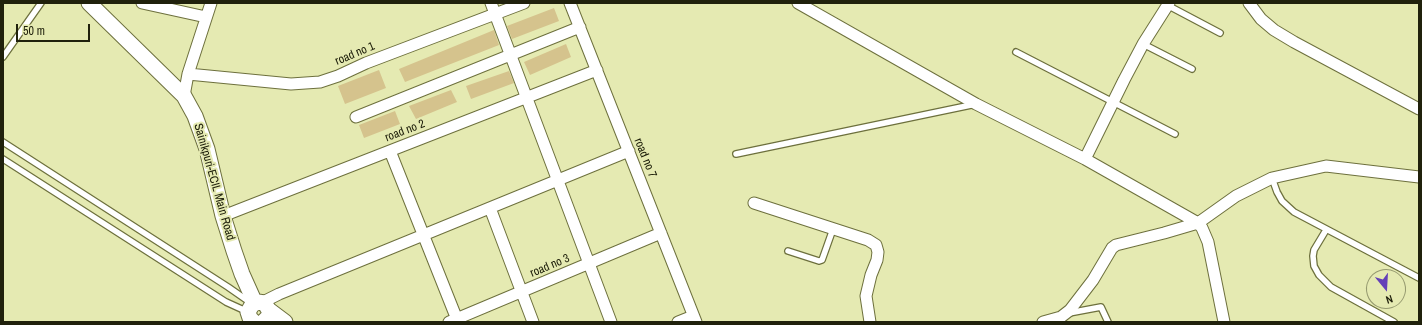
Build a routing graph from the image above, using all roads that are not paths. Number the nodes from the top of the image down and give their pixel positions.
1 (41, 3) edge
2 (89, 3) edge
3 (142, 3) edge
4 (211, 3) edge
5 (491, 3) edge
6 (524, 3) edge
7 (570, 3) edge
8 (798, 3) edge
9 (1249, 3) edge
10 (1168, 4) edge
11 (495, 14) junction
12 (206, 17) junction
13 (580, 27) junction
14 (1220, 33) dead end
15 (1143, 44) junction
16 (1016, 52) dead end
17 (510, 55) junction
18 (3, 57) edge
19 (597, 70) junction
20 (1192, 70) dead end
21 (188, 74) junction
22 (184, 96) junction
23 (526, 98) junction
24 (1114, 103) junction
25 (976, 104) junction
26 (1419, 109) edge
27 (356, 117) dead end
28 (1175, 134) dead end
29 (3, 142) edge
30 (390, 151) junction
31 (629, 151) junction
32 (736, 154) dead end
33 (3, 159) edge
34 (1085, 159) junction
35 (1419, 177) edge
36 (1272, 178) junction
37 (557, 181) junction
38 (754, 203) dead end
39 (490, 208) junction
40 (223, 216) junction
41 (1198, 223) junction
42 (834, 229) junction
43 (1326, 230) junction
44 (661, 233) junction
45 (424, 235) junction
46 (788, 251) dead end
47 (589, 264) junction
48 (1419, 278) edge
49 (521, 292) junction
50 (258, 311) edge
51 (1066, 314) junction
52 (695, 319) edge
53 (455, 321) edge
54 (285, 322) edge
55 (533, 322) edge
56 (610, 322) edge
57 (678, 322) edge
58 (870, 322) edge
59 (1043, 322) edge
60 (1108, 322) edge
61 (1224, 322) edge
62 (1394, 322) edge

1 - 18 lane
2 - 22 main road, Sainikpuri-ECIL Main Road
3 - 12 street
4 - 12 street
5 - 11 street
6 - 11 street, road no 1
7 - 13 street, road no 7
8 - 25 street
9 - 26 street
10 - 14 lane
10 - 15 street
11 - 17 street
11 - 21 street, road no 1
12 - 21 street
13 - 17 street
13 - 19 street, road no 7
15 - 20 lane
15 - 24 street
16 - 24 lane
17 - 23 street
17 - 27 street
19 - 23 street, road no 2
19 - 31 street, road no 7
21 - 22 street
22 - 40 main road, Sainikpuri-ECIL Main Road
23 - 30 street, road no 2
23 - 37 street
24 - 28 lane
24 - 34 street
25 - 32 lane
25 - 34 street
29 - 50 lane
30 - 40 street, road no 2
30 - 45 street
31 - 37 street
31 - 44 street, road no 7
33 - 50 lane
34 - 41 street
35 - 36 street
36 - 41 street
36 - 43 lane
37 - 39 street
37 - 47 street
38 - 42 street
39 - 45 street
39 - 49 street
40 - 50 main road, Sainikpuri-ECIL Main Road
41 - 51 street
41 - 61 street
42 - 46 lane
42 - 58 street
43 - 48 lane
43 - 62 lane
44 - 47 street, road no 3
44 - 52 street, road no 7
45 - 50 street
45 - 53 street
47 - 49 street, road no 3
47 - 56 street
49 - 53 street, road no 3
49 - 55 street
50 - 54 main road, Sainikpuri-ECIL Main Road
51 - 59 street
51 - 60 lane
52 - 57 street

